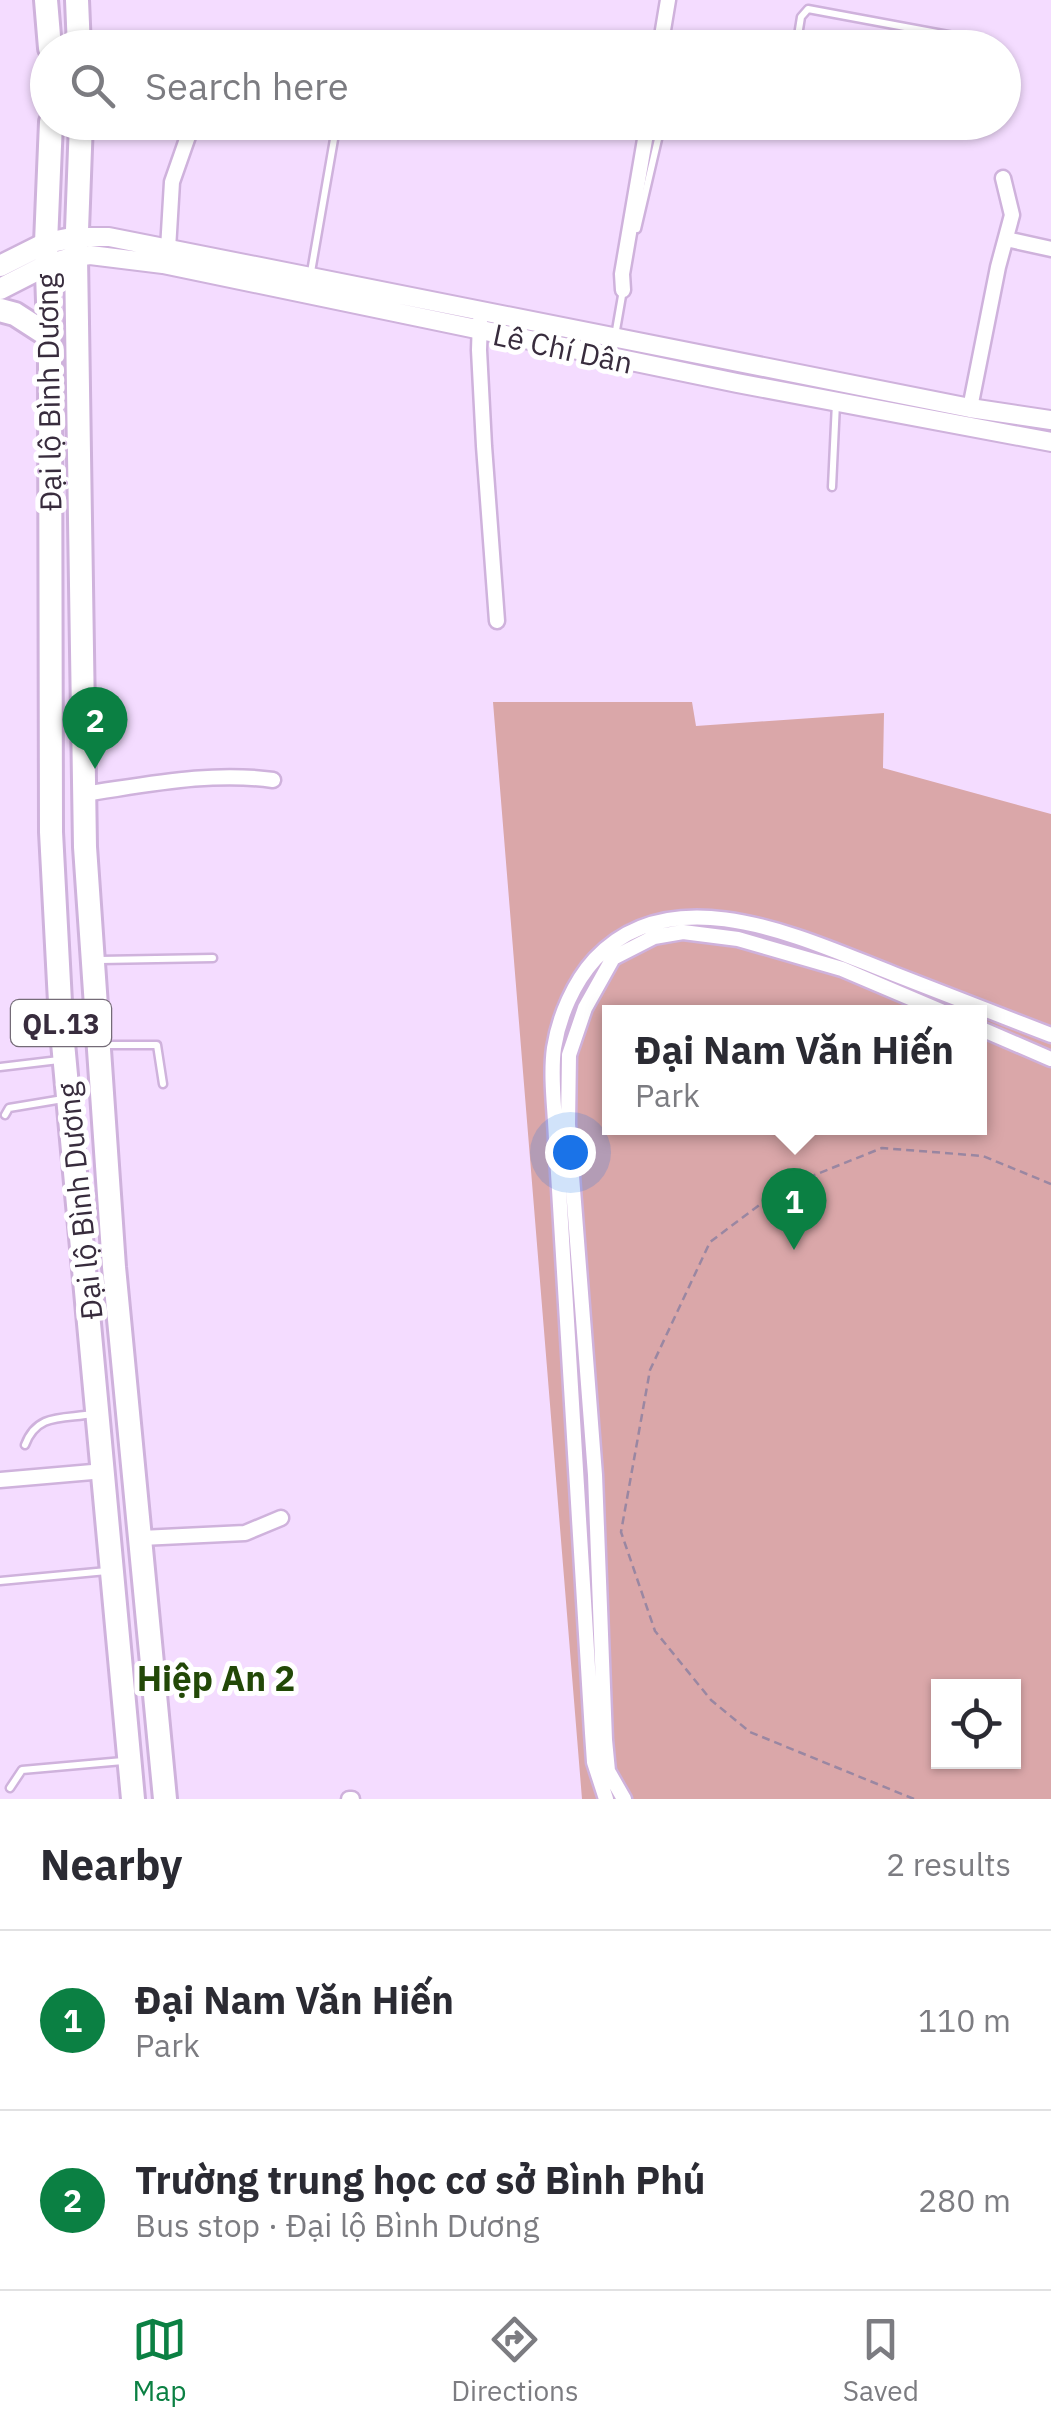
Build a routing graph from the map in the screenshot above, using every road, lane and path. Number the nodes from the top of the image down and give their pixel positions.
1 (46, 0) edge
2 (77, 0) edge
3 (668, 0) edge
4 (48, 30) edge
5 (78, 30) edge
6 (663, 30) edge
7 (799, 30) edge
8 (921, 30) edge
9 (50, 140) edge
10 (80, 140) edge
11 (187, 140) edge
12 (334, 140) edge
13 (645, 140) edge
14 (658, 140) edge
15 (1004, 178) dead end
16 (1006, 238) junction
17 (76, 248) junction
18 (168, 249) junction
19 (1051, 249) edge
20 (46, 254) junction
21 (0, 266) edge
22 (310, 278) junction
23 (0, 290) edge
24 (624, 290) junction
25 (481, 309) junction
26 (0, 310) edge
27 (479, 330) junction
28 (49, 336) junction
29 (615, 338) junction
30 (836, 402) junction
31 (970, 408) junction
32 (1051, 420) edge
33 (1051, 442) edge
34 (832, 486) dead end
35 (497, 620) dead end
36 (82, 721) junction
37 (51, 722) junction
38 (272, 780) dead end
39 (83, 794) junction
40 (214, 958) dead end
41 (94, 960) junction
42 (927, 1005) edge
43 (974, 1005) edge
44 (987, 1010) edge
45 (987, 1031) edge
46 (1051, 1035) edge
47 (100, 1045) junction
48 (1051, 1059) edge
49 (65, 1060) junction
50 (0, 1067) edge
51 (163, 1084) dead end
52 (69, 1098) junction
53 (5, 1115) dead end
54 (1051, 1184) edge
55 (99, 1414) junction
56 (24, 1446) dead end
57 (104, 1471) junction
58 (0, 1480) edge
59 (281, 1518) dead end
60 (141, 1538) junction
61 (113, 1570) junction
62 (0, 1580) edge
63 (130, 1761) junction
64 (10, 1788) dead end
65 (133, 1799) edge
66 (164, 1799) edge
67 (606, 1799) edge
68 (624, 1799) edge
69 (914, 1799) edge

1 - 4 highway
2 - 5 highway
3 - 6 street
7 - 8 lane
9 - 20 highway, Đại lộ Bình Dương / QL.13
10 - 17 highway, Đại lộ Bình Dương / QL.13
11 - 18 street
12 - 22 lane
13 - 24 street
14 - 24 lane
15 - 16 street
16 - 19 street
16 - 31 street
17 - 18 main road, Lê Chí Dân
17 - 20 main road
17 - 27 main road, Lê Chí Dân
17 - 36 highway, Đại lộ Bình Dương / QL.13
18 - 22 main road, Lê Chí Dân
20 - 21 main road
20 - 23 main road
20 - 28 highway, Đại lộ Bình Dương / QL.13
22 - 25 main road, Lê Chí Dân
24 - 29 lane
25 - 27 street
25 - 29 main road, Lê Chí Dân
26 - 28 highway
27 - 30 main road, Lê Chí Dân
27 - 35 street
28 - 37 highway, Đại lộ Bình Dương / QL.13
29 - 31 main road, Lê Chí Dân
30 - 33 main road, Lê Chí Dân
30 - 34 lane
31 - 32 main road, Lê Chí Dân
36 - 37 highway
36 - 39 highway, Đại lộ Bình Dương / QL.13
37 - 49 highway, Đại lộ Bình Dương / QL.13
38 - 39 street
39 - 41 highway, Đại lộ Bình Dương / QL.13
40 - 41 lane
41 - 47 highway, Đại lộ Bình Dương / QL.13
42 - 68 street
43 - 67 street
44 - 46 street
45 - 48 street
47 - 51 lane
47 - 60 highway, Đại lộ Bình Dương / QL.13
49 - 50 lane
49 - 52 highway, Đại lộ Bình Dương / QL.13
52 - 53 lane
52 - 55 highway, Đại lộ Bình Dương / QL.13
54 - 69 path
55 - 56 lane
55 - 57 highway, Đại lộ Bình Dương / QL.13
57 - 58 street
57 - 61 highway, Đại lộ Bình Dương / QL.13
59 - 60 street
60 - 66 highway, Đại lộ Bình Dương / QL.13
61 - 62 lane
61 - 63 highway, Đại lộ Bình Dương / QL.13
63 - 64 lane
63 - 65 highway, Đại lộ Bình Dương / QL.13

